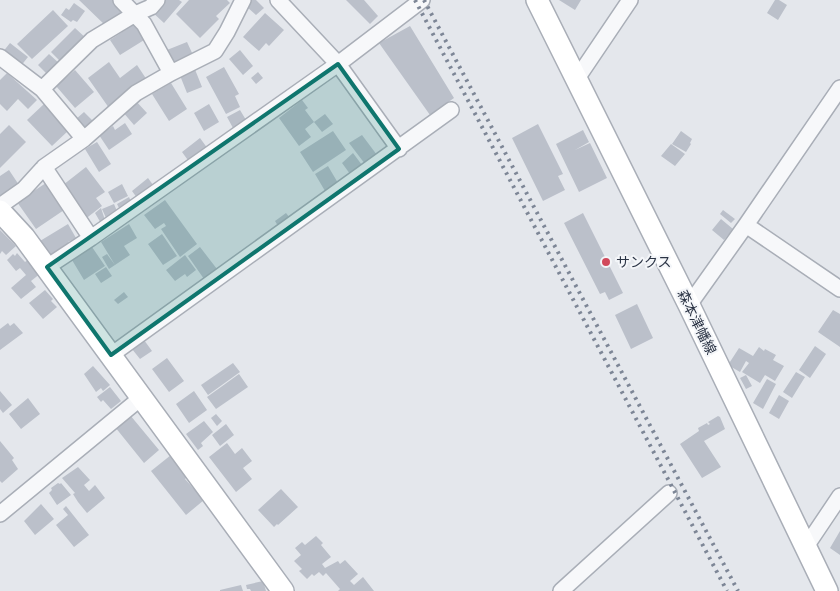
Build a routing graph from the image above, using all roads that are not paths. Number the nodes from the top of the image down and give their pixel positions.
1 (121, 0) edge
2 (157, 0) edge
3 (243, 0) edge
4 (278, 0) edge
5 (422, 0) edge
6 (537, 0) edge
7 (630, 0) edge
8 (135, 14) junction
9 (0, 57) edge
10 (338, 64) junction
11 (171, 73) junction
12 (576, 80) junction
13 (840, 88) edge
14 (42, 89) junction
15 (452, 110) dead end
16 (84, 139) junction
17 (399, 149) junction
18 (44, 167) junction
19 (0, 206) edge
20 (0, 211) edge
21 (746, 225) junction
22 (91, 238) junction
23 (47, 267) junction
24 (840, 289) edge
25 (689, 305) junction
26 (111, 355) junction
27 (142, 398) junction
28 (669, 493) dead end
29 (840, 496) edge
30 (0, 514) edge
31 (805, 548) junction
32 (283, 591) edge
33 (561, 591) edge
34 (827, 591) edge

1 - 8 street
2 - 8 street
3 - 11 street
4 - 10 street
5 - 10 street
6 - 12 main road, 森本津幡線
7 - 12 street
8 - 11 street
8 - 14 street
9 - 14 street
10 - 17 street
10 - 22 street
11 - 16 street
12 - 25 main road, 森本津幡線
13 - 21 street
14 - 16 street
15 - 17 street
16 - 18 street
17 - 26 street
18 - 19 street
18 - 22 street
20 - 23 main road
21 - 24 street
21 - 25 street
22 - 23 street
23 - 26 main road
25 - 31 main road, 森本津幡線
26 - 27 main road
27 - 30 street
27 - 32 main road
28 - 33 street
29 - 31 street
31 - 34 main road, 森本津幡線

